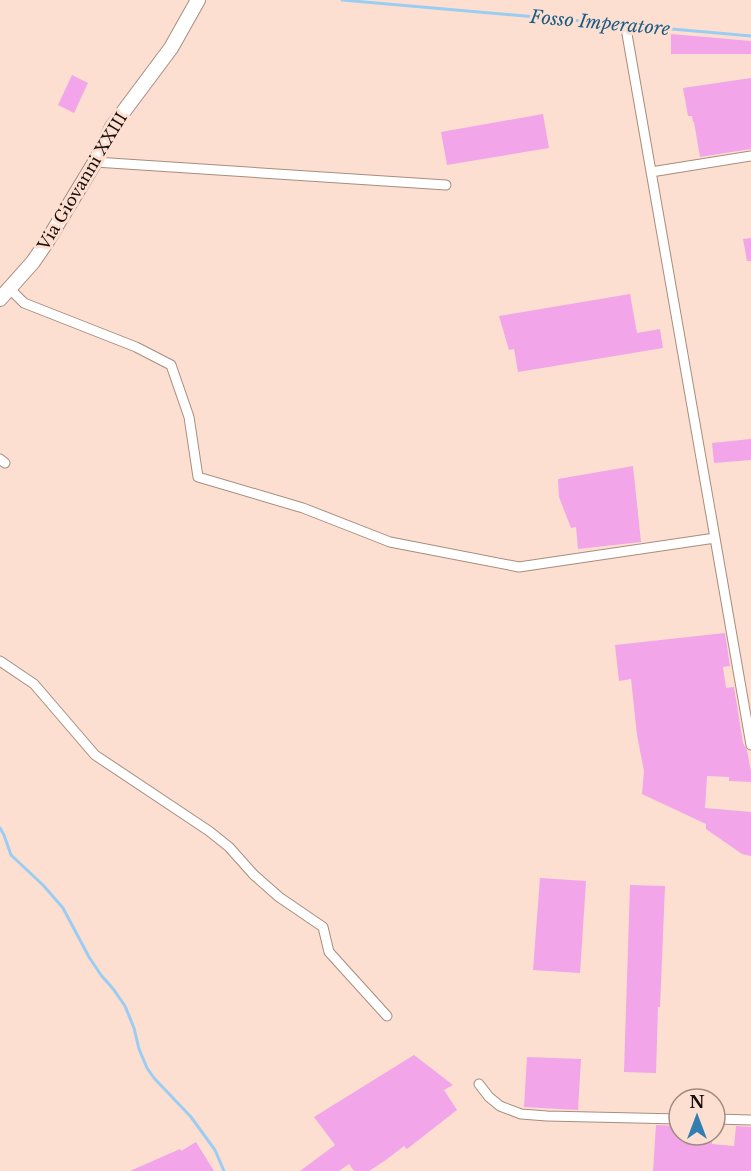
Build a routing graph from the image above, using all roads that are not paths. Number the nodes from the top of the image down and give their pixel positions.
1 (198, 0) edge
2 (627, 34) dead end
3 (751, 156) edge
4 (95, 162) junction
5 (651, 172) junction
6 (446, 185) dead end
7 (5, 294) edge
8 (715, 538) junction
9 (0, 661) edge
10 (751, 745) edge
11 (387, 1016) dead end
12 (479, 1084) dead end
13 (667, 1119) edge
14 (727, 1119) edge
15 (751, 1120) edge

1 - 4 main road, Via Giovanni XXIII
2 - 5 street
3 - 5 street
4 - 6 street
4 - 7 main road, Via Giovanni XXIII
5 - 8 street
7 - 8 street
8 - 10 street
9 - 11 street
12 - 13 street
14 - 15 street

